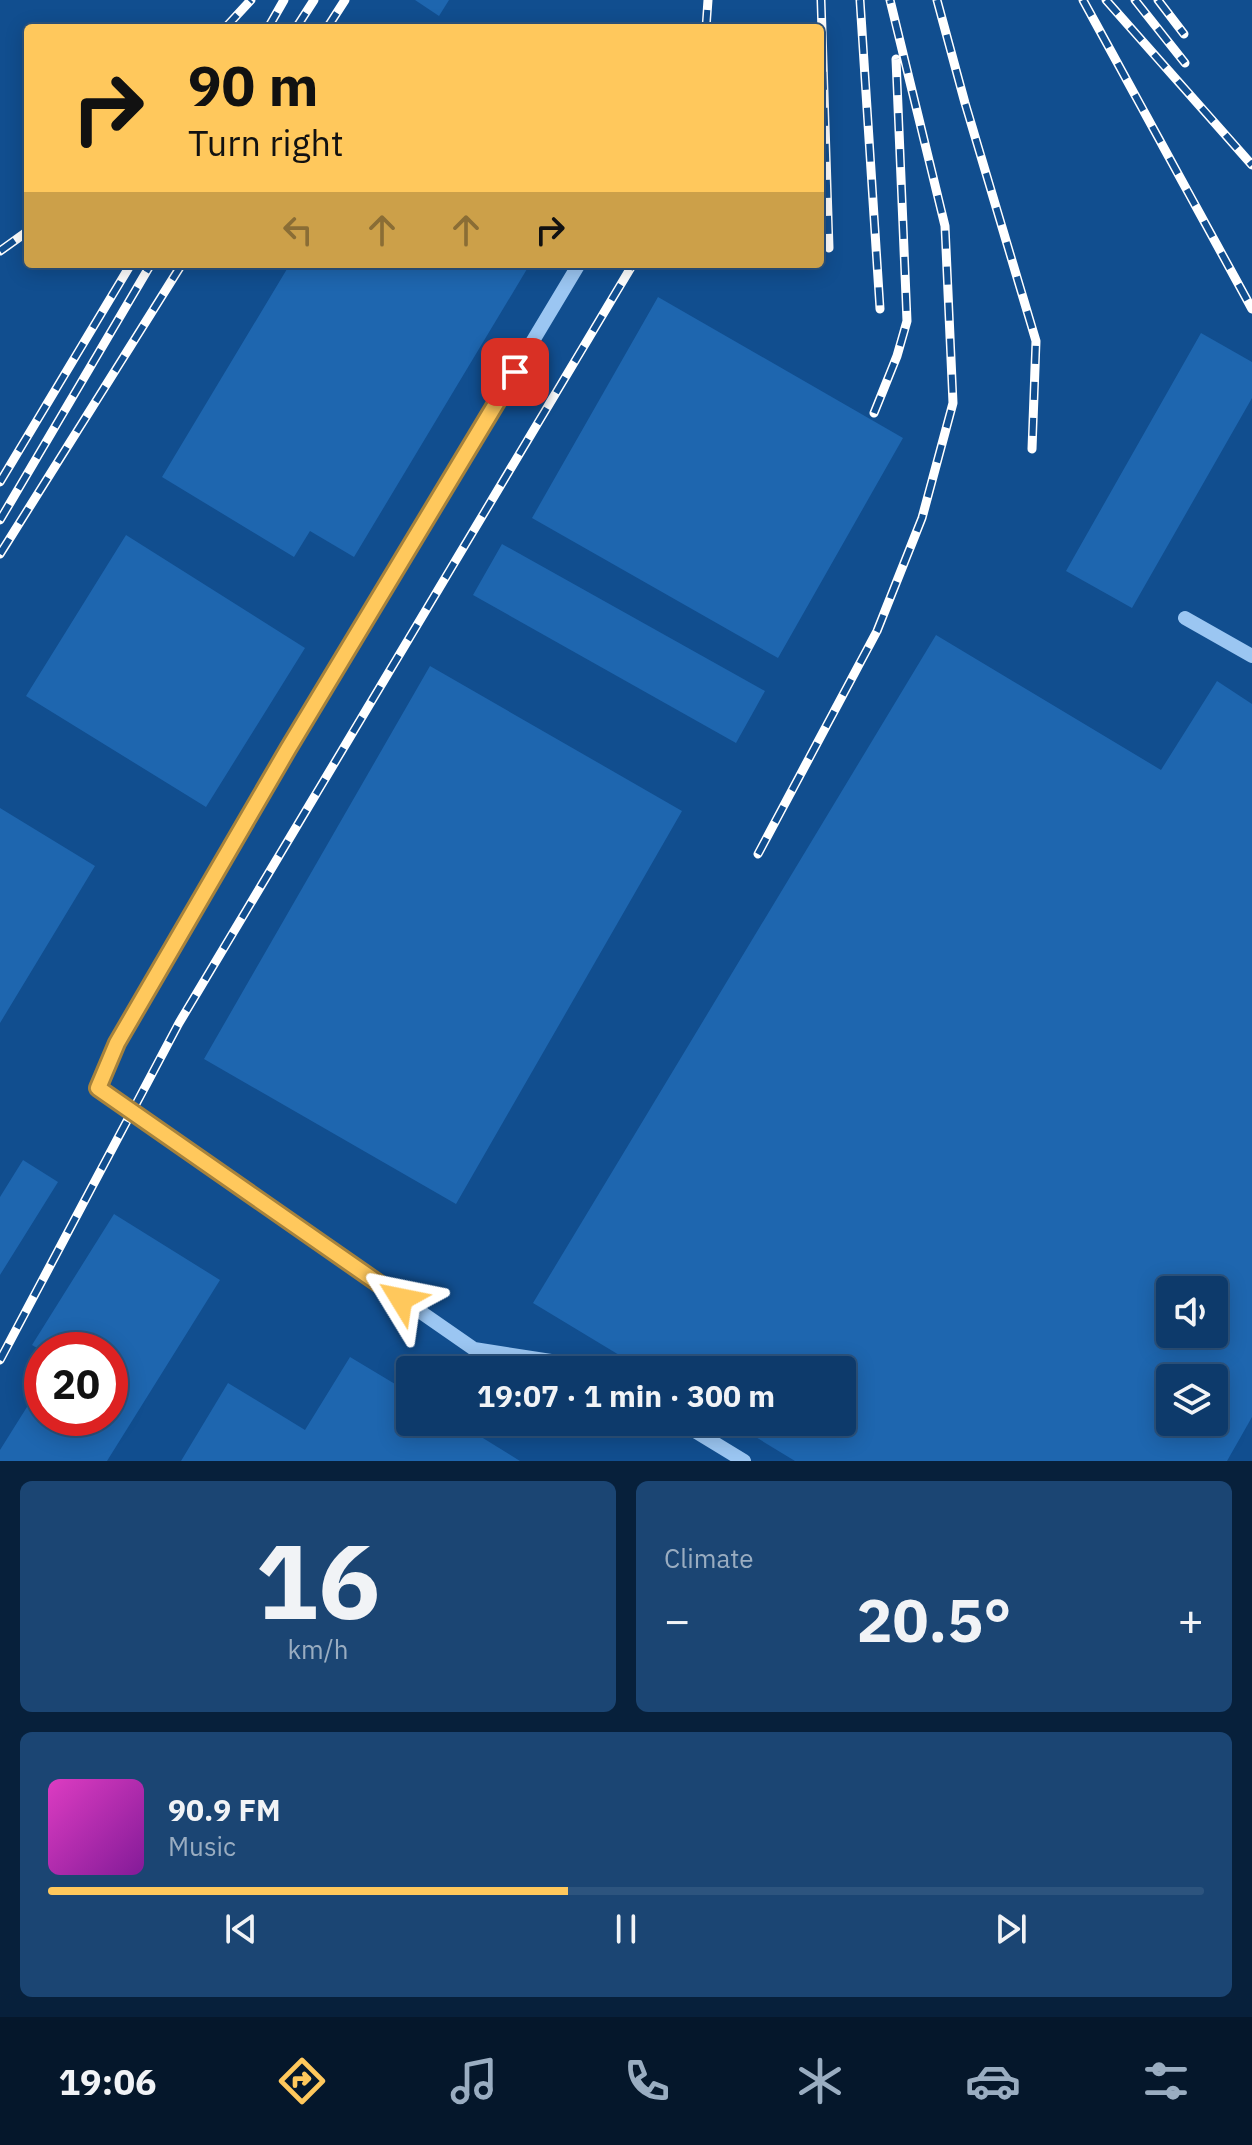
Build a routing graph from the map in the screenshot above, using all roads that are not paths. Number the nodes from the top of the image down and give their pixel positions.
1 (577, 268) edge
2 (1185, 618) dead end
3 (1252, 656) edge
4 (519, 1356) edge
5 (703, 1436) edge
6 (744, 1461) edge

1 - 4 lane
2 - 3 lane
5 - 6 lane

